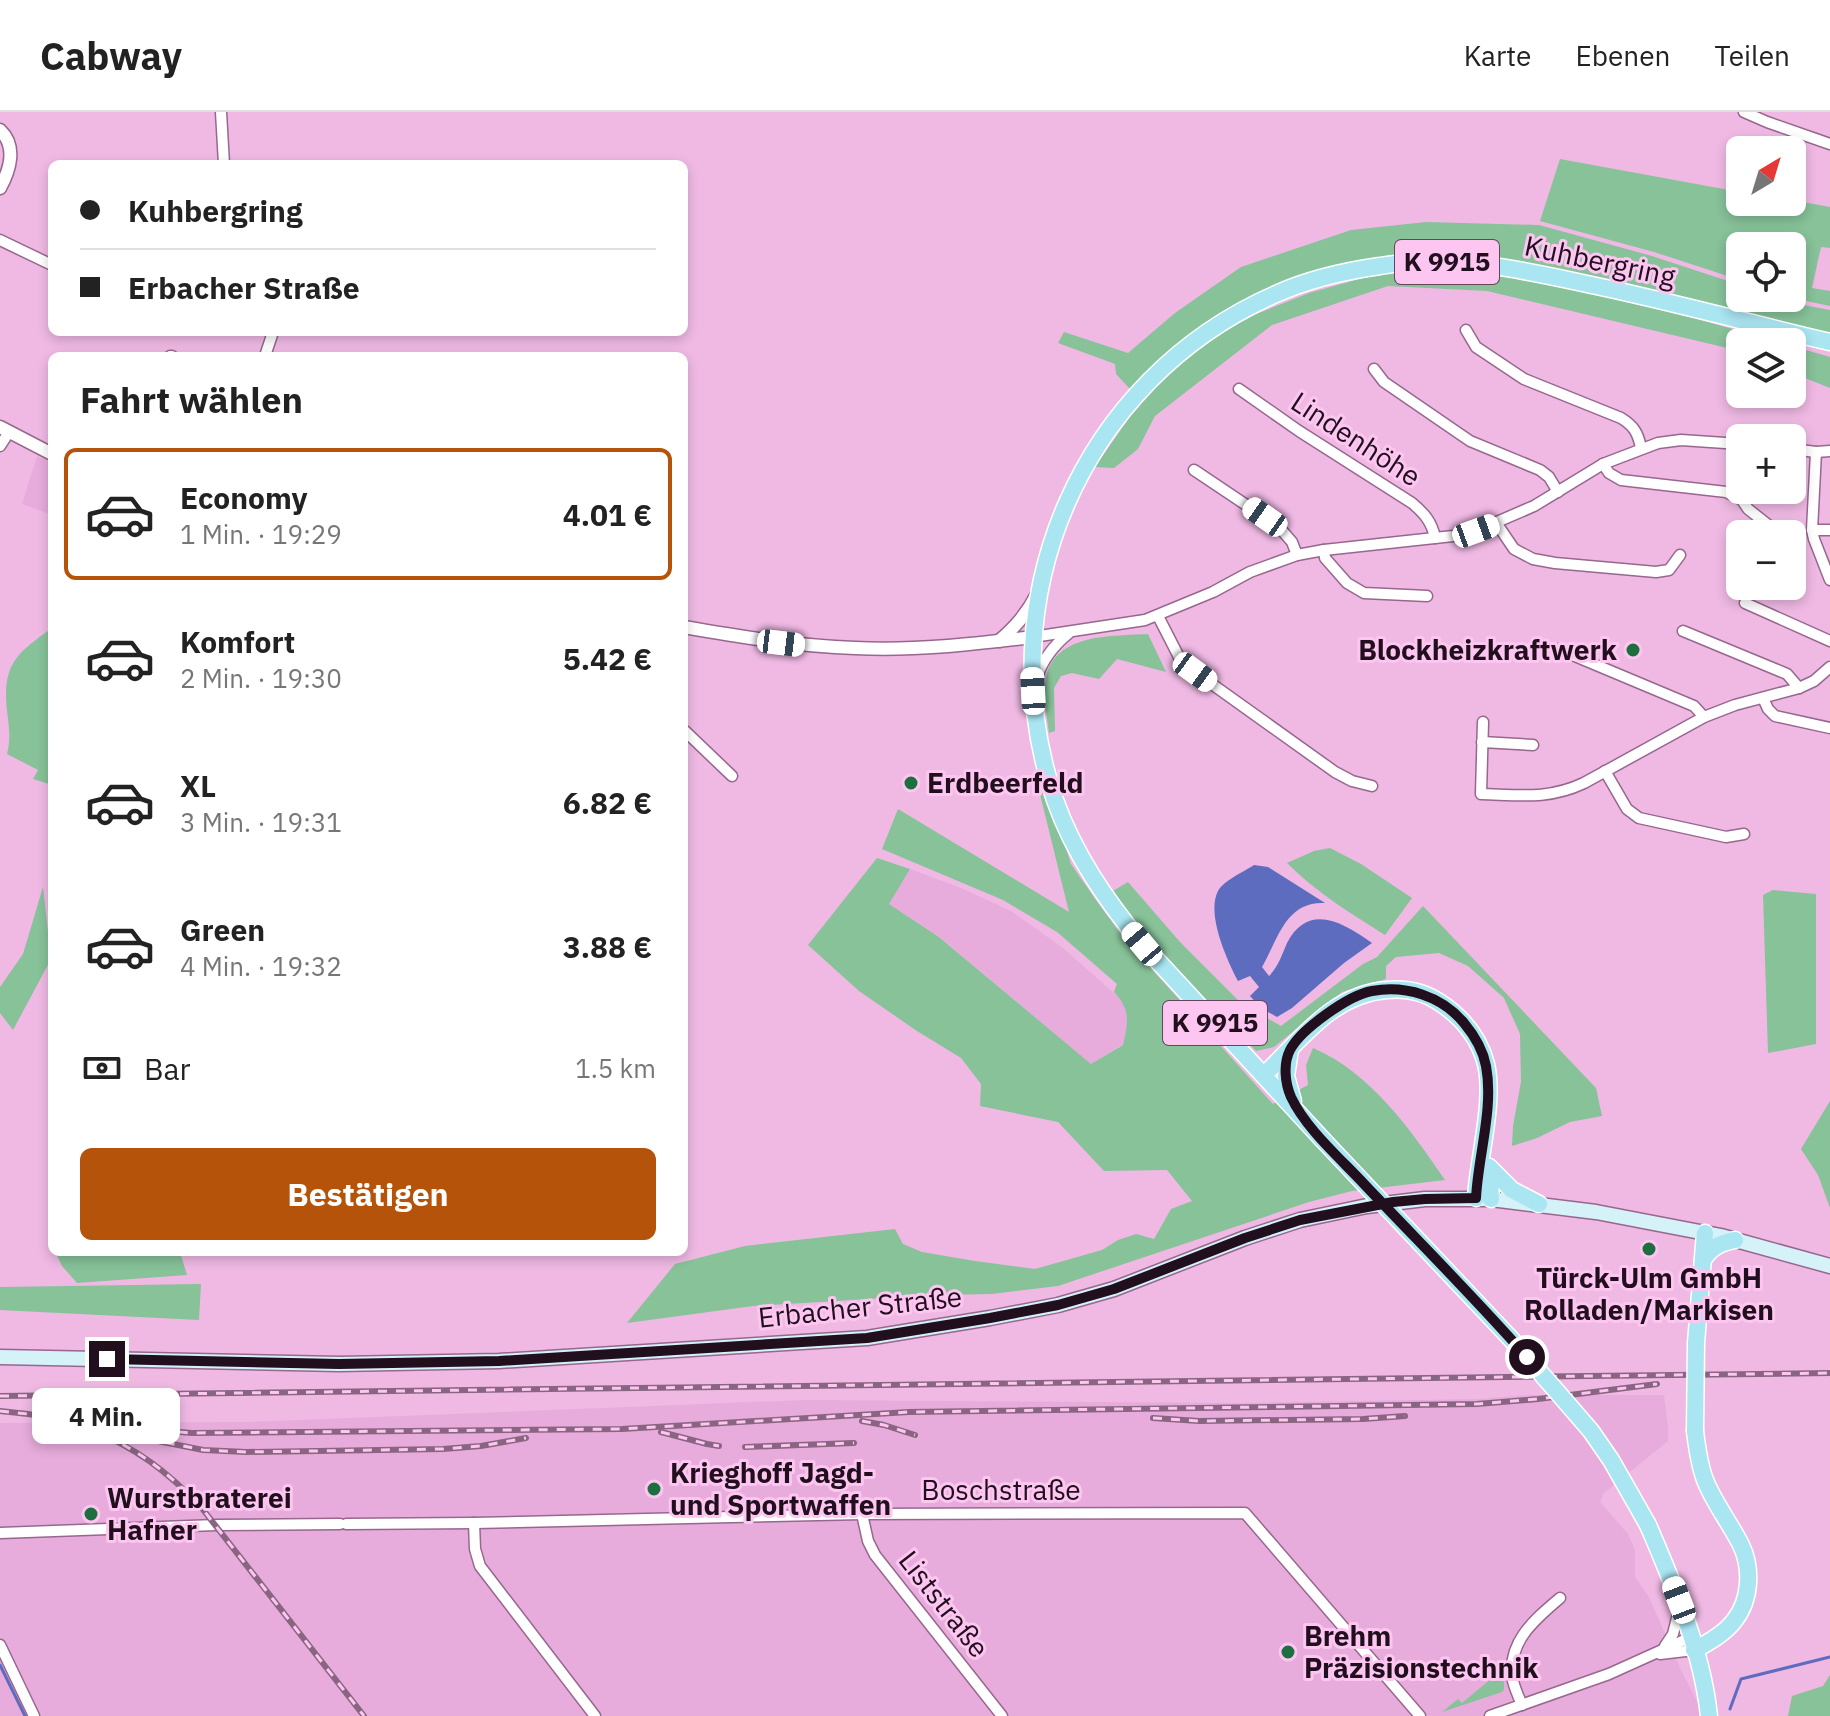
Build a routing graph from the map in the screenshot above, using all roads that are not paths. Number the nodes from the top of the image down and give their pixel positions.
1 (221, 112) edge
2 (1744, 112) edge
3 (3, 133) edge
4 (1830, 144) edge
5 (224, 160) edge
6 (0, 188) edge
7 (0, 240) edge
8 (48, 263) edge
9 (1466, 330) dead end
10 (1830, 342) edge
11 (1374, 369) dead end
12 (1239, 389) dead end
13 (5, 429) edge
14 (1726, 443) edge
15 (0, 446) edge
16 (1641, 448) junction
17 (1806, 451) edge
18 (1830, 451) edge
19 (48, 452) edge
20 (1816, 452) junction
21 (1603, 464) junction
22 (1194, 470) dead end
23 (1558, 492) junction
24 (1762, 520) edge
25 (1497, 524) junction
26 (1812, 530) junction
27 (1830, 530) edge
28 (1435, 538) junction
29 (1324, 550) junction
30 (1297, 555) junction
31 (1680, 555) dead end
32 (1829, 575) edge
33 (1038, 590) junction
34 (1427, 596) dead end
35 (1752, 600) edge
36 (1158, 616) junction
37 (688, 628) edge
38 (1072, 631) junction
39 (1683, 631) dead end
40 (1033, 637) junction
41 (999, 641) junction
42 (1830, 641) edge
43 (1558, 649) dead end
44 (1830, 667) edge
45 (1799, 688) junction
46 (1033, 691) junction
47 (1763, 698) junction
48 (1704, 717) junction
49 (1483, 722) dead end
50 (1830, 728) edge
51 (688, 734) edge
52 (1482, 742) junction
53 (1533, 745) dead end
54 (1605, 771) junction
55 (732, 776) dead end
56 (1372, 786) dead end
57 (1744, 834) dead end
58 (1291, 1048) junction
59 (1264, 1075) junction
60 (1302, 1117) junction
61 (1483, 1146) junction
62 (1489, 1167) junction
63 (1484, 1199) junction
64 (1539, 1204) junction
65 (1705, 1233) junction
66 (1735, 1240) junction
67 (1702, 1261) junction
68 (1830, 1266) edge
69 (0, 1357) edge
70 (862, 1514) junction
71 (474, 1523) junction
72 (0, 1533) edge
73 (1560, 1598) dead end
74 (1679, 1600) junction
75 (1723, 1631) junction
76 (1692, 1643) junction
77 (0, 1645) edge
78 (1654, 1654) junction
79 (1702, 1671) junction
80 (1522, 1705) junction
81 (1709, 1714) edge
82 (34, 1716) edge
83 (595, 1716) edge
84 (1002, 1716) edge
85 (1420, 1716) edge
86 (1490, 1716) edge

1 - 5 street
2 - 4 street
3 - 6 street
7 - 8 street
9 - 16 street
10 - 33 main road, Kuhbergring / K 9915
11 - 23 street
12 - 28 street, Lindenhöhe
13 - 15 street
13 - 19 street
14 - 16 street
16 - 21 street
17 - 20 street
18 - 20 street
20 - 26 street
21 - 23 street
21 - 24 street
22 - 30 street
23 - 25 street
25 - 28 street
25 - 31 street
26 - 27 street
26 - 32 street
28 - 29 street
29 - 30 street
29 - 34 street
30 - 36 street
33 - 40 main road, Kuhbergring / K 9915
33 - 41 street
35 - 42 street
36 - 38 street
36 - 56 street
37 - 41 street
38 - 40 street
38 - 46 street
39 - 45 street
40 - 41 street
40 - 46 main road, Kuhbergring / K 9915
43 - 48 street
44 - 45 street
45 - 47 street
46 - 59 main road, Kuhbergring / K 9915
47 - 48 street
47 - 50 street
48 - 54 street
49 - 52 street
51 - 55 street
52 - 53 street
52 - 54 street
54 - 57 street
58 - 59 main road
58 - 60 main road
58 - 61 main road
59 - 60 main road, Kuhbergring / K 9915
60 - 74 main road, Kuhbergring / K 9915, bridge
61 - 62 main road
61 - 63 main road
62 - 63 main road
62 - 64 main road
63 - 64 main road, Erbacher Straße
63 - 69 main road, Erbacher Straße
64 - 65 main road, Erbacher Straße
65 - 66 main road, Erbacher Straße
65 - 67 main road
66 - 67 main road
66 - 68 main road, Erbacher Straße
67 - 75 main road, bridge
70 - 71 street, Boschstraße
70 - 84 street, Liststraße
70 - 85 street, Boschstraße
71 - 72 street, Boschstraße
71 - 83 street
73 - 80 street
74 - 76 main road
74 - 78 street
75 - 76 main road
75 - 79 main road
76 - 78 street
76 - 79 main road
77 - 82 street
78 - 80 street
79 - 81 main road
80 - 86 street

